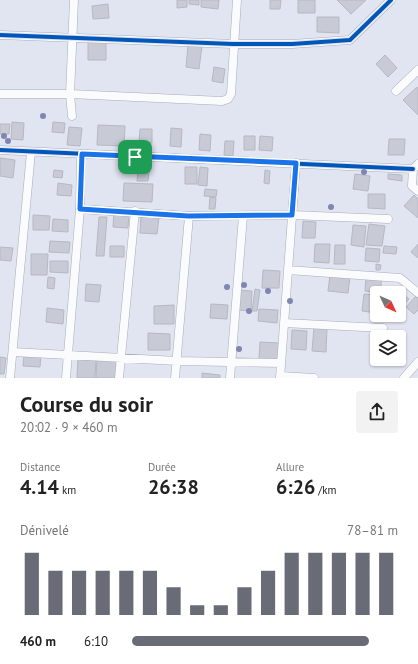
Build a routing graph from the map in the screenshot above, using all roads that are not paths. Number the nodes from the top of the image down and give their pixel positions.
1 (74, 0) edge
2 (236, 0) edge
3 (391, 0) edge
4 (0, 35) edge
5 (74, 37) junction
6 (233, 44) junction
7 (418, 70) edge
8 (396, 91) dead end
9 (0, 94) edge
10 (70, 94) junction
11 (72, 116) dead end
12 (0, 150) edge
13 (31, 152) junction
14 (82, 154) junction
15 (296, 163) junction
16 (416, 167) edge
17 (418, 191) edge
18 (80, 209) junction
19 (135, 211) junction
20 (292, 215) junction
21 (188, 216) junction
22 (243, 216) junction
23 (388, 219) dead end
24 (288, 270) junction
25 (418, 293) edge
26 (284, 324) junction
27 (383, 328) dead end
28 (13, 352) junction
29 (69, 354) junction
30 (122, 357) junction
31 (177, 361) junction
32 (232, 362) junction
33 (418, 362) edge
34 (281, 363) junction
35 (280, 377) edge
36 (10, 378) edge
37 (66, 378) edge
38 (119, 378) edge
39 (175, 378) edge
40 (230, 378) edge
41 (314, 378) edge
42 (404, 378) edge

1 - 5 street
2 - 6 street
3 - 6 street
4 - 5 street
5 - 6 street
5 - 10 street
6 - 10 street
7 - 8 street
9 - 10 street
10 - 11 street
12 - 13 street
13 - 14 street
13 - 28 street
14 - 15 street
14 - 18 street
15 - 16 street
15 - 20 street
16 - 17 street
18 - 19 street
18 - 29 street
19 - 21 street
19 - 30 street
20 - 22 street
20 - 23 street
20 - 24 street
21 - 22 street
21 - 31 street
22 - 32 street
24 - 25 street
24 - 26 street
26 - 27 street
26 - 34 street
28 - 29 street
28 - 36 street
29 - 30 street
29 - 37 street
30 - 31 street
30 - 38 street
31 - 32 street
31 - 39 street
32 - 34 street
32 - 40 street
33 - 42 street
34 - 35 street
35 - 41 street

